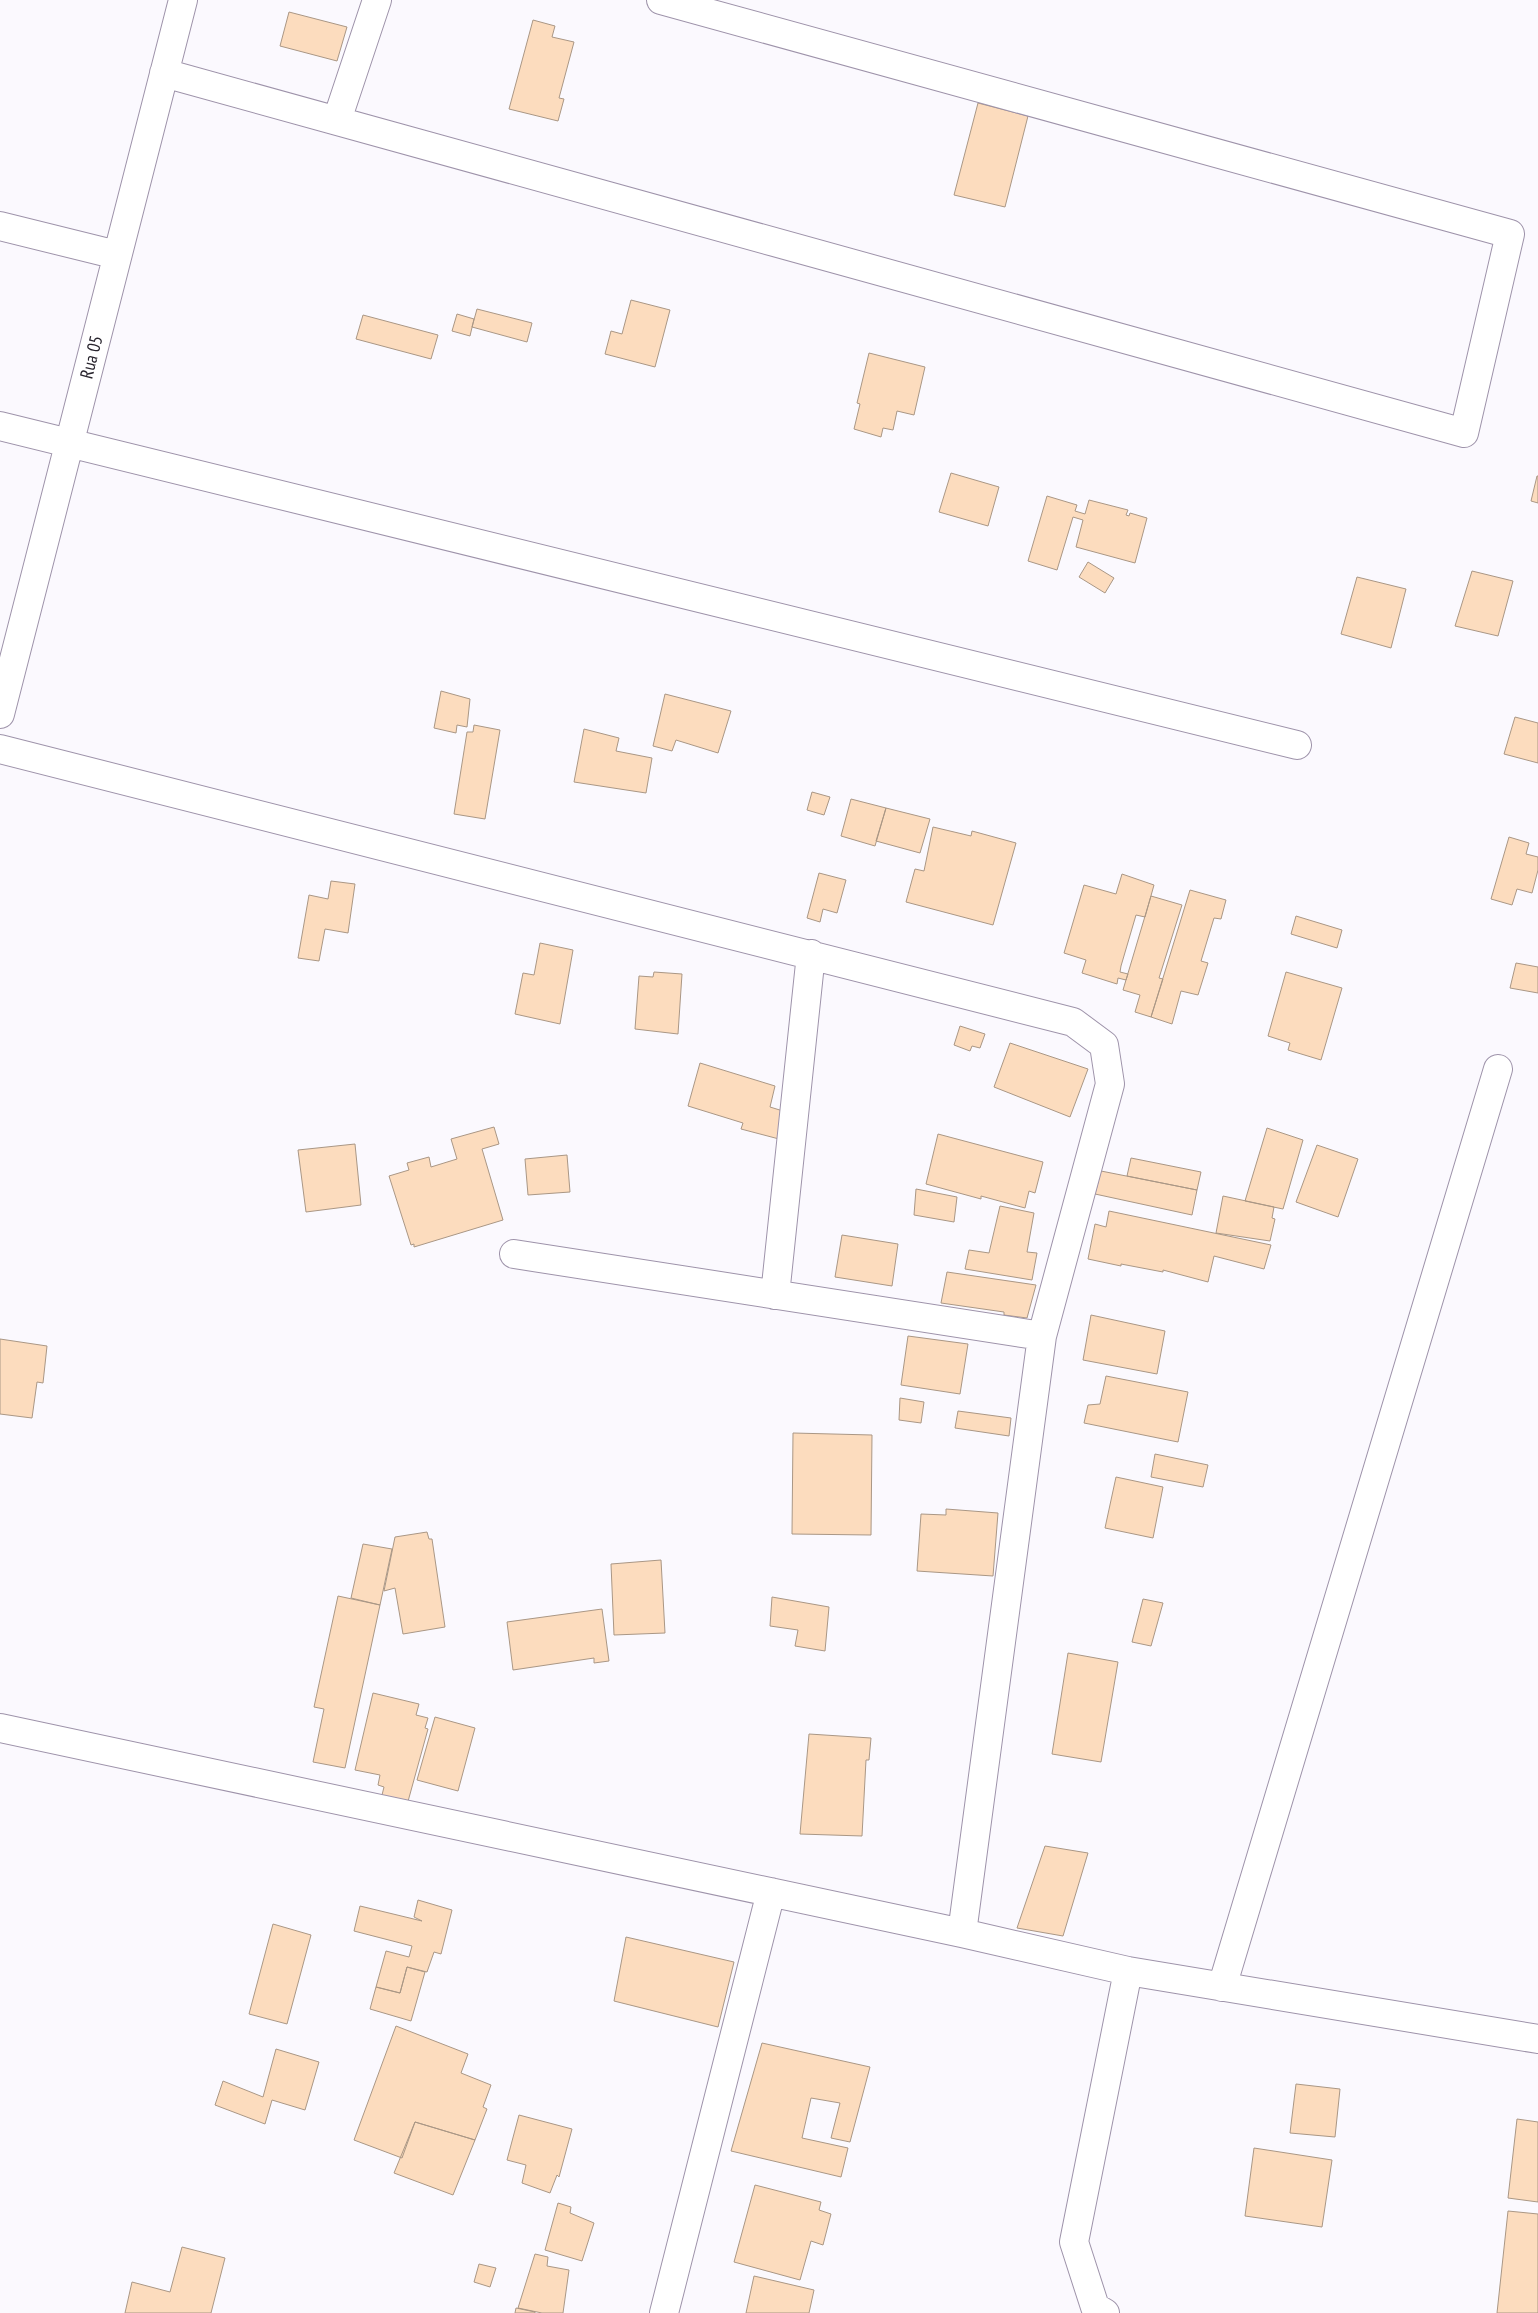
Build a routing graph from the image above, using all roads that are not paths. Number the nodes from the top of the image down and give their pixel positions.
1 (183, 0) edge
2 (378, 0) edge
3 (661, 0) edge
4 (164, 73) junction
5 (337, 120) junction
6 (0, 226) edge
7 (117, 255) junction
8 (0, 426) edge
9 (69, 443) junction
10 (0, 714) edge
11 (1297, 745) dead end
12 (0, 749) edge
13 (811, 954) junction
14 (1498, 1069) dead end
15 (514, 1254) dead end
16 (775, 1295) junction
17 (1042, 1336) junction
18 (0, 1728) edge
19 (771, 1892) junction
20 (962, 1933) junction
21 (1128, 1971) junction
22 (1222, 1987) junction
23 (1538, 2039) edge
24 (664, 2313) edge
25 (1105, 2313) edge

1 - 4 street, Rua 05
2 - 5 street
3 - 5 street
4 - 5 street
4 - 7 street, Rua 05
6 - 7 street
7 - 9 street, Rua 05
8 - 9 street
9 - 10 street, Rua 05
9 - 11 street
12 - 13 street
13 - 16 street
13 - 17 street
14 - 22 street
15 - 16 street
16 - 17 street
17 - 20 street
18 - 19 street
19 - 20 street
19 - 24 street
20 - 21 street
21 - 22 street
21 - 25 street
22 - 23 street

